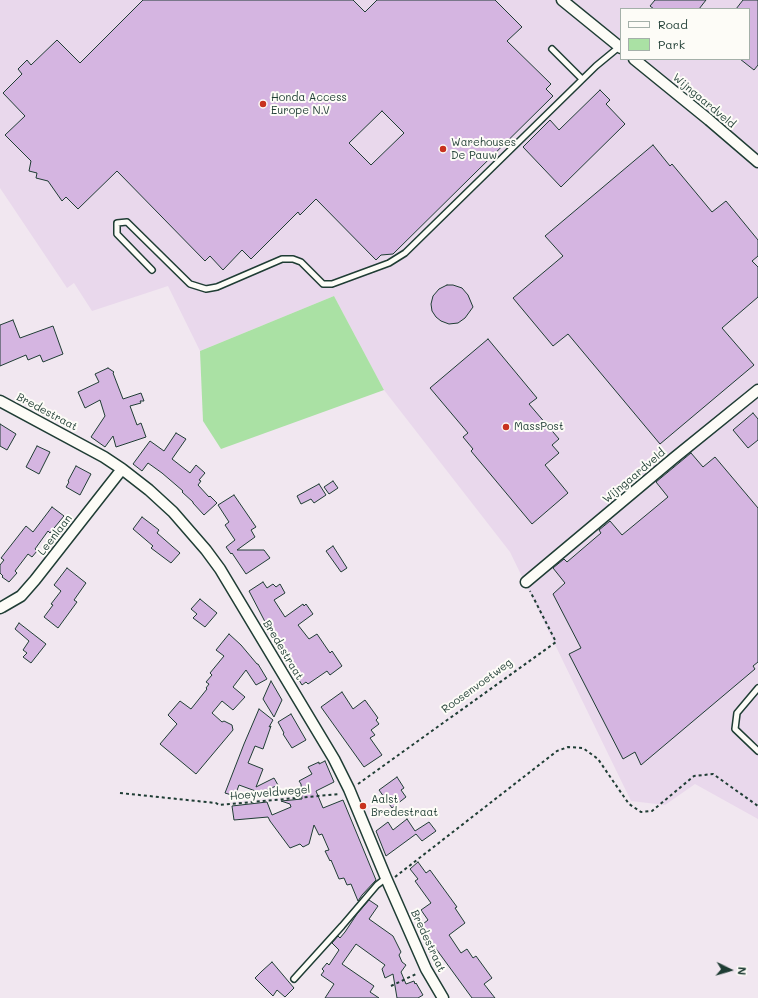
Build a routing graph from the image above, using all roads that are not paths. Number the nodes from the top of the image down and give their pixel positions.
1 (562, 0) edge
2 (620, 47) edge
3 (552, 49) dead end
4 (635, 60) edge
5 (582, 79) junction
6 (758, 162) edge
7 (152, 270) dead end
8 (758, 390) edge
9 (0, 401) edge
10 (122, 469) junction
11 (526, 582) road end
12 (0, 608) edge
13 (758, 688) edge
14 (758, 751) edge
15 (387, 880) junction
16 (294, 979) dead end
17 (443, 998) edge

1 - 2 street
2 - 5 lane
3 - 5 lane
4 - 6 street, Wijngaardveld
5 - 7 lane
8 - 11 street, Wijngaardveld
9 - 10 street, Bredestraat
10 - 12 street, Leenlaan
10 - 15 street, Bredestraat
13 - 14 lane
15 - 16 lane
15 - 17 street, Bredestraat

